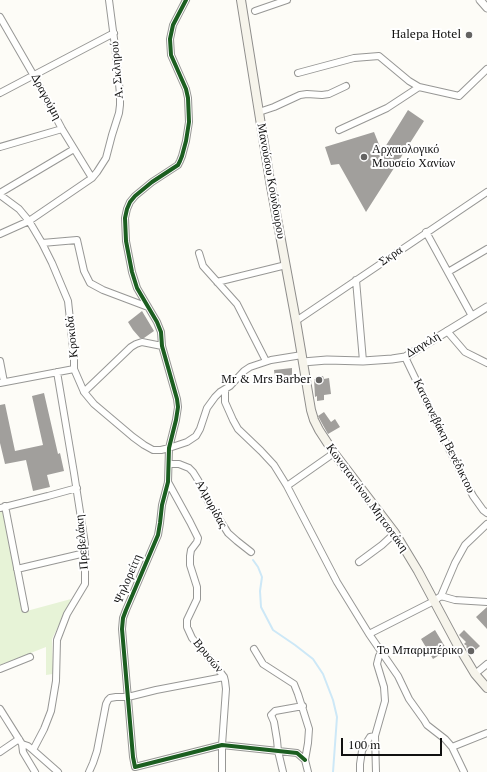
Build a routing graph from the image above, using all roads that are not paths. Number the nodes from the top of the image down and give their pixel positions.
1 (109, 0) edge
2 (186, 0) edge
3 (241, 0) edge
4 (287, 0) edge
5 (480, 0) edge
6 (487, 8) edge
7 (255, 11) dead end
8 (0, 17) edge
9 (3, 27) edge
10 (114, 33) junction
11 (487, 69) edge
12 (298, 73) dead end
13 (34, 76) junction
14 (346, 86) dead end
15 (419, 87) junction
16 (0, 93) edge
17 (258, 112) junction
18 (62, 129) junction
19 (339, 130) dead end
20 (0, 147) edge
21 (74, 149) junction
22 (92, 178) junction
23 (487, 192) edge
24 (0, 194) edge
25 (29, 221) junction
26 (426, 232) junction
27 (0, 234) edge
28 (42, 243) junction
29 (487, 249) edge
30 (198, 253) dead end
31 (286, 265) junction
32 (448, 272) junction
33 (356, 280) junction
34 (217, 282) junction
35 (148, 307) junction
36 (487, 307) edge
37 (472, 316) junction
38 (296, 320) junction
39 (447, 331) junction
40 (162, 346) junction
41 (405, 357) junction
42 (303, 359) junction
43 (0, 361) edge
44 (266, 361) junction
45 (363, 361) junction
46 (487, 363) edge
47 (74, 369) junction
48 (57, 372) junction
49 (2, 383) edge
50 (225, 390) junction
51 (84, 392) junction
52 (169, 448) junction
53 (334, 453) junction
54 (169, 464) junction
55 (168, 482) junction
56 (287, 486) junction
57 (77, 488) junction
58 (3, 507) edge
59 (487, 513) edge
60 (487, 524) edge
61 (395, 533) junction
62 (250, 552) dead end
63 (85, 553) junction
64 (359, 562) dead end
65 (17, 569) junction
66 (438, 598) junction
67 (487, 602) edge
68 (25, 609) dead end
69 (370, 634) junction
70 (254, 649) dead end
71 (382, 652) junction
72 (30, 657) dead end
73 (487, 664) edge
74 (0, 669) edge
75 (476, 674) junction
76 (224, 677) junction
77 (487, 688) edge
78 (128, 697) junction
79 (303, 706) junction
80 (0, 709) edge
81 (487, 733) edge
82 (375, 736) junction
83 (21, 742) junction
84 (222, 745) junction
85 (452, 747) junction
86 (33, 750) junction
87 (278, 751) junction
88 (0, 752) edge
89 (305, 760) junction
90 (35, 772) edge
91 (58, 772) edge
92 (89, 772) edge
93 (222, 772) edge
94 (283, 772) edge
95 (308, 772) edge
96 (360, 772) edge
97 (376, 772) edge
98 (464, 772) edge

1 - 10 street, Α. Σκληρού
2 - 35 street, Ψηλορείτη
3 - 17 main road, Μανούσου Κούνδουρου
4 - 7 street
5 - 6 street
8 - 9 street, Δραγούμη
9 - 13 street, Δραγούμη
10 - 13 street
10 - 22 street, Α. Σκληρού
11 - 15 street
12 - 15 street
13 - 16 street
13 - 18 street, Δραγούμη
14 - 17 street
15 - 19 street
17 - 31 main road, Μανούσου Κούνδουρου
18 - 20 street
18 - 21 street, Δραγούμη
21 - 22 street, Δραγούμη
21 - 24 street
22 - 25 street, Α. Σκληρού
23 - 26 street, Σκρα
24 - 25 street, Κροκιδά
25 - 27 street, Α. Σκληρού
25 - 28 street, Κροκιδά
26 - 32 street
26 - 33 street, Σκρα
28 - 35 street
28 - 47 street, Κροκιδά
29 - 32 street
30 - 34 street
31 - 34 street
31 - 38 main road, Μανούσου Κούνδουρου
32 - 37 street
33 - 38 street, Σκρα
33 - 45 street
34 - 44 street
35 - 40 street, Ψηλορείτη
36 - 37 street, Δαγκλή
37 - 39 street, Δαγκλή
38 - 42 main road, Μανούσου Κούνδουρου
39 - 41 street, Δαγκλή
39 - 46 street
40 - 51 street
40 - 52 street, Ψηλορείτη
41 - 45 street, Δαγκλή
41 - 59 street, Κατσανεβάκη Βενέδικτου
42 - 44 street, Κροκιδά
42 - 45 street, Δαγκλή
42 - 53 main road, Κωνσταντίνου Μητσοτάκη
43 - 49 street
44 - 50 street, Κροκιδά
47 - 48 street
47 - 51 street, Κροκιδά
48 - 49 street
48 - 57 street, Πρεβελάκη
50 - 52 street, Κροκιδά
50 - 56 street
51 - 52 street, Κροκιδά
52 - 54 street, Ψηλορείτη
53 - 56 street
53 - 61 main road, Κωνσταντίνου Μητσοτάκη
54 - 55 street, Ψηλορείτη
54 - 62 street, Αλμυρίδας
55 - 76 street, Βρυσών
55 - 78 street, Ψηλορείτη
56 - 69 street
57 - 58 street
57 - 63 street, Πρεβελάκη
58 - 65 street
60 - 66 street
61 - 64 street
61 - 66 main road, Κωνσταντίνου Μητσοτάκη
63 - 65 street
63 - 86 street, Πρεβελάκη
65 - 68 street
66 - 67 street
66 - 69 street
66 - 75 main road, Κωνσταντίνου Μητσοτάκη
69 - 71 street
70 - 79 street
71 - 82 street
71 - 85 street
72 - 74 street
73 - 75 street
75 - 77 main road, Κωνσταντίνου Μητσοτάκη
76 - 78 street
76 - 84 street, Βρυσών
78 - 84 street, Ψηλορείτη
78 - 92 street
79 - 87 street
79 - 89 street
80 - 83 street
81 - 85 street
82 - 96 street
82 - 97 street
83 - 86 street
83 - 88 street
83 - 90 street
84 - 87 street
84 - 93 street, Βρυσών
85 - 98 street
86 - 91 street
87 - 89 street
87 - 94 street
89 - 95 street

